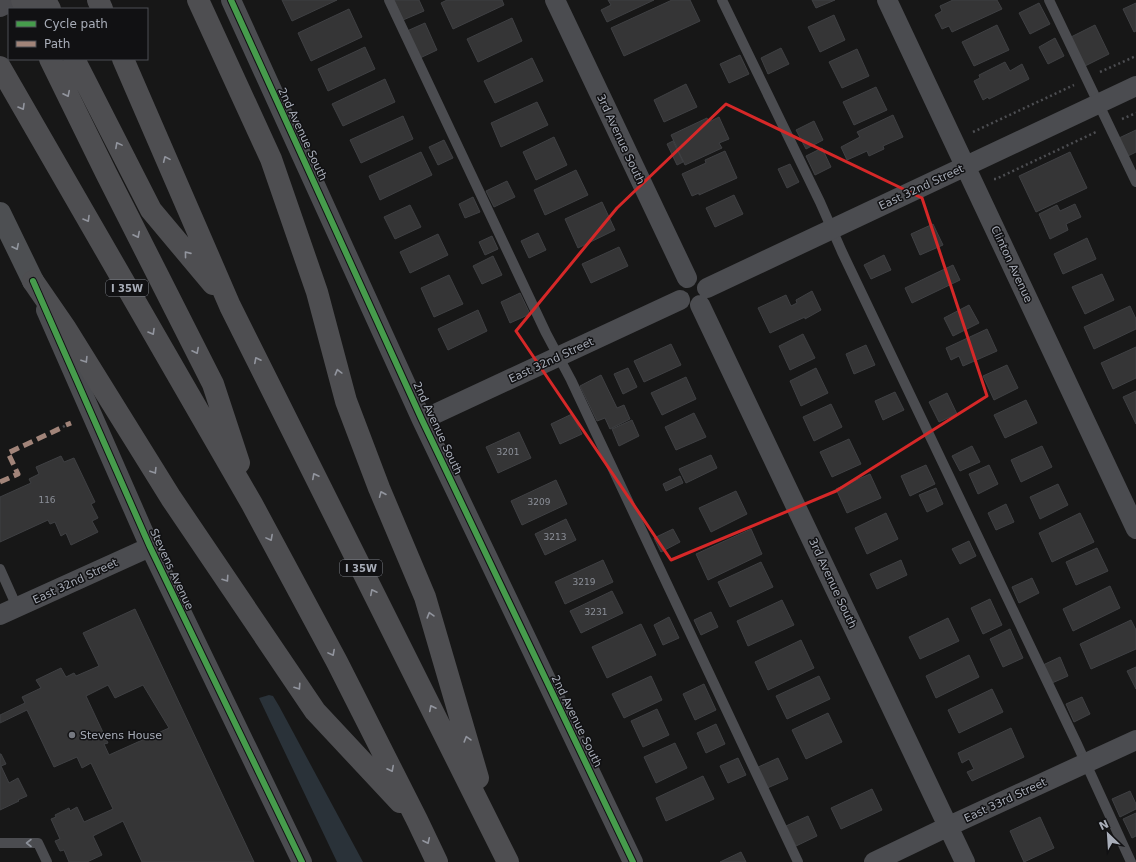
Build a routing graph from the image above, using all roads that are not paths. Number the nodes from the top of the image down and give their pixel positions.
1 (12, 0) edge
2 (198, 0) edge
3 (231, 0) edge
4 (389, 0) edge
5 (555, 0) edge
6 (722, 0) edge
7 (887, 0) edge
8 (1049, 0) edge
9 (0, 6) edge
10 (50, 60) edge
11 (75, 60) edge
12 (123, 60) edge
13 (2, 70) edge
14 (1136, 86) edge
15 (1098, 103) junction
16 (966, 166) junction
17 (1136, 182) edge
18 (0, 213) edge
19 (831, 230) junction
20 (687, 278) junction
21 (33, 281) junction
22 (704, 296) junction
23 (680, 300) junction
24 (230, 306) junction
25 (558, 357) junction
26 (422, 420) junction
27 (252, 504) junction
28 (1136, 528) edge
29 (150, 547) junction
30 (0, 569) edge
31 (9, 611) edge
32 (1136, 740) edge
33 (1085, 764) junction
34 (417, 820) junction
35 (949, 826) junction
36 (493, 831) junction
37 (0, 843) edge
38 (47, 862) edge
39 (302, 862) edge
40 (437, 862) edge
41 (508, 862) edge
42 (633, 862) edge
43 (798, 862) edge
44 (874, 862) edge
45 (965, 862) edge
46 (1132, 862) edge

1 - 9 street
36 -> 2 highway
3 - 26 street, 2nd Avenue South
4 - 25 lane
5 - 20 street, 3rd Avenue South
6 - 19 lane
7 - 16 street, Clinton Avenue
8 - 15 lane
10 -> 27 highway
24 -> 11 highway
24 -> 12 highway, I 35W
13 -> 27 highway, I 35W
14 - 15 street, East 32nd Street
15 - 16 street, East 32nd Street
15 - 17 lane
16 - 19 street, East 32nd Street
16 - 28 street, Clinton Avenue
18 -> 21 main road, Stevens Avenue
19 - 22 street, East 32nd Street
19 - 33 lane
20 - 22 street
20 - 23 street
21 - 29 street, Stevens Avenue
21 -> 34 highway
22 - 23 street
22 - 35 street, 3rd Avenue South
23 - 25 street, East 32nd Street
36 -> 24 highway, I 35W
25 - 26 street, East 32nd Street
25 - 43 lane
26 - 42 street, 2nd Avenue South
27 -> 34 highway, I 35W
29 - 31 street, East 32nd Street
29 - 39 street, Stevens Avenue
30 - 31 lane
32 - 33 street, East 33rd Street
33 - 35 street, East 33rd Street
33 - 46 lane
34 -> 40 highway, I 35W
35 - 44 street, East 33rd Street
35 - 45 street, 3rd Avenue South
36 - 41 highway, I 35W
38 -> 37 lane

